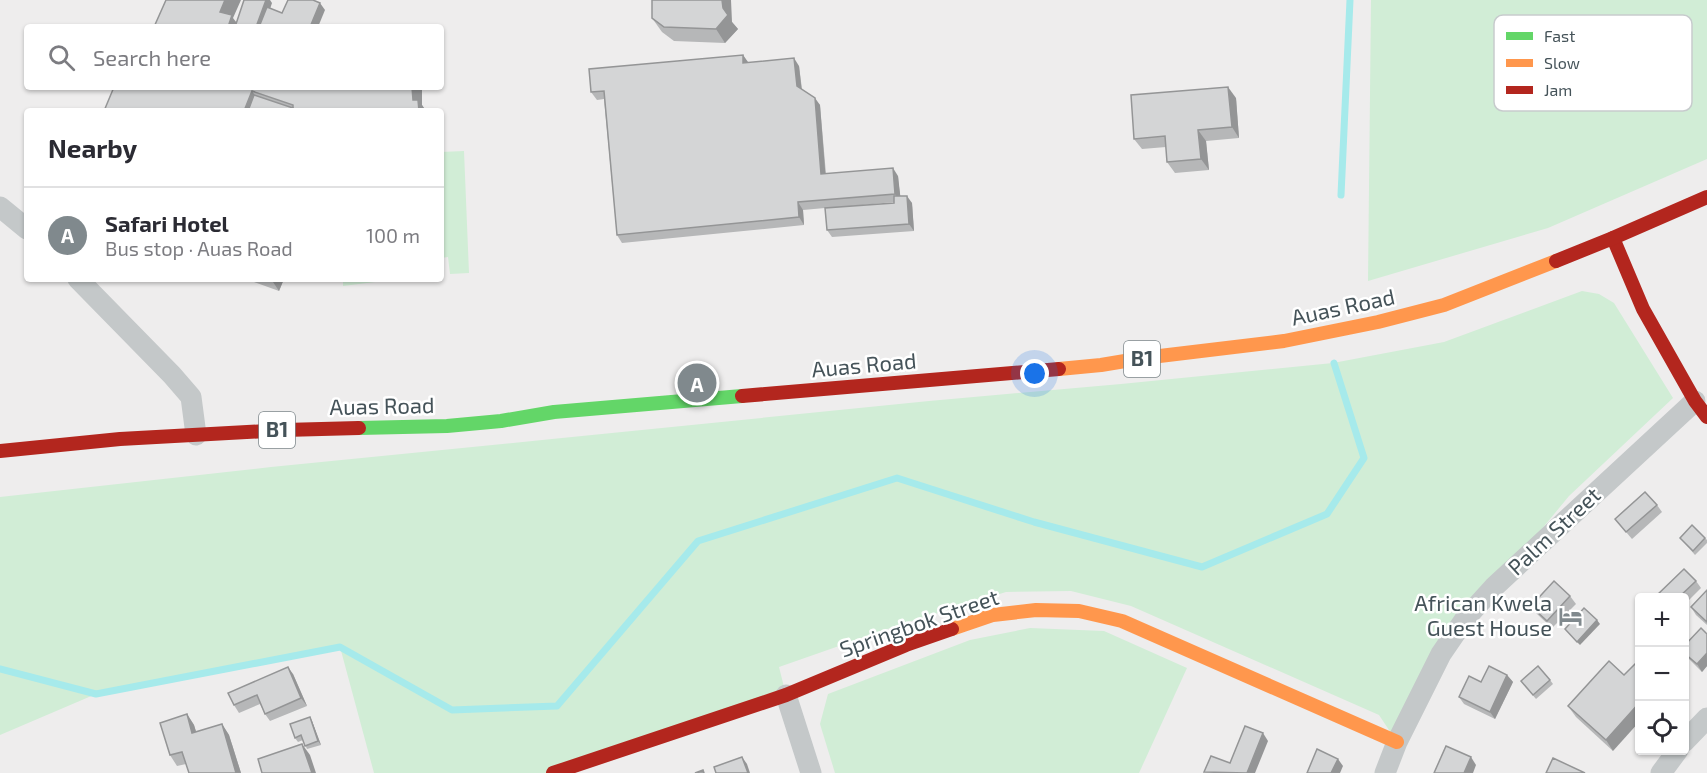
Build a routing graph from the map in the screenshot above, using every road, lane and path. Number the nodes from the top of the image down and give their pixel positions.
1 (1707, 197) edge
2 (0, 207) edge
3 (24, 227) edge
4 (1613, 238) junction
5 (81, 282) edge
6 (1701, 409) edge
7 (196, 435) junction
8 (0, 451) edge
9 (786, 695) junction
10 (1707, 718) edge
11 (1689, 737) edge
12 (1398, 742) junction
13 (1674, 755) edge
14 (553, 773) edge
15 (811, 773) edge
16 (1385, 773) edge
17 (1661, 773) edge

1 - 4 main road, Auas Road / B1
2 - 3 street
4 - 6 main road
4 - 7 main road, Auas Road / B1
5 - 7 street
6 - 12 street, Palm Street
7 - 8 main road, Auas Road / B1
9 - 12 main road, Springbok Street
9 - 14 main road, Springbok Street
9 - 15 street
10 - 11 street
12 - 16 street, Palm Street
13 - 17 street

